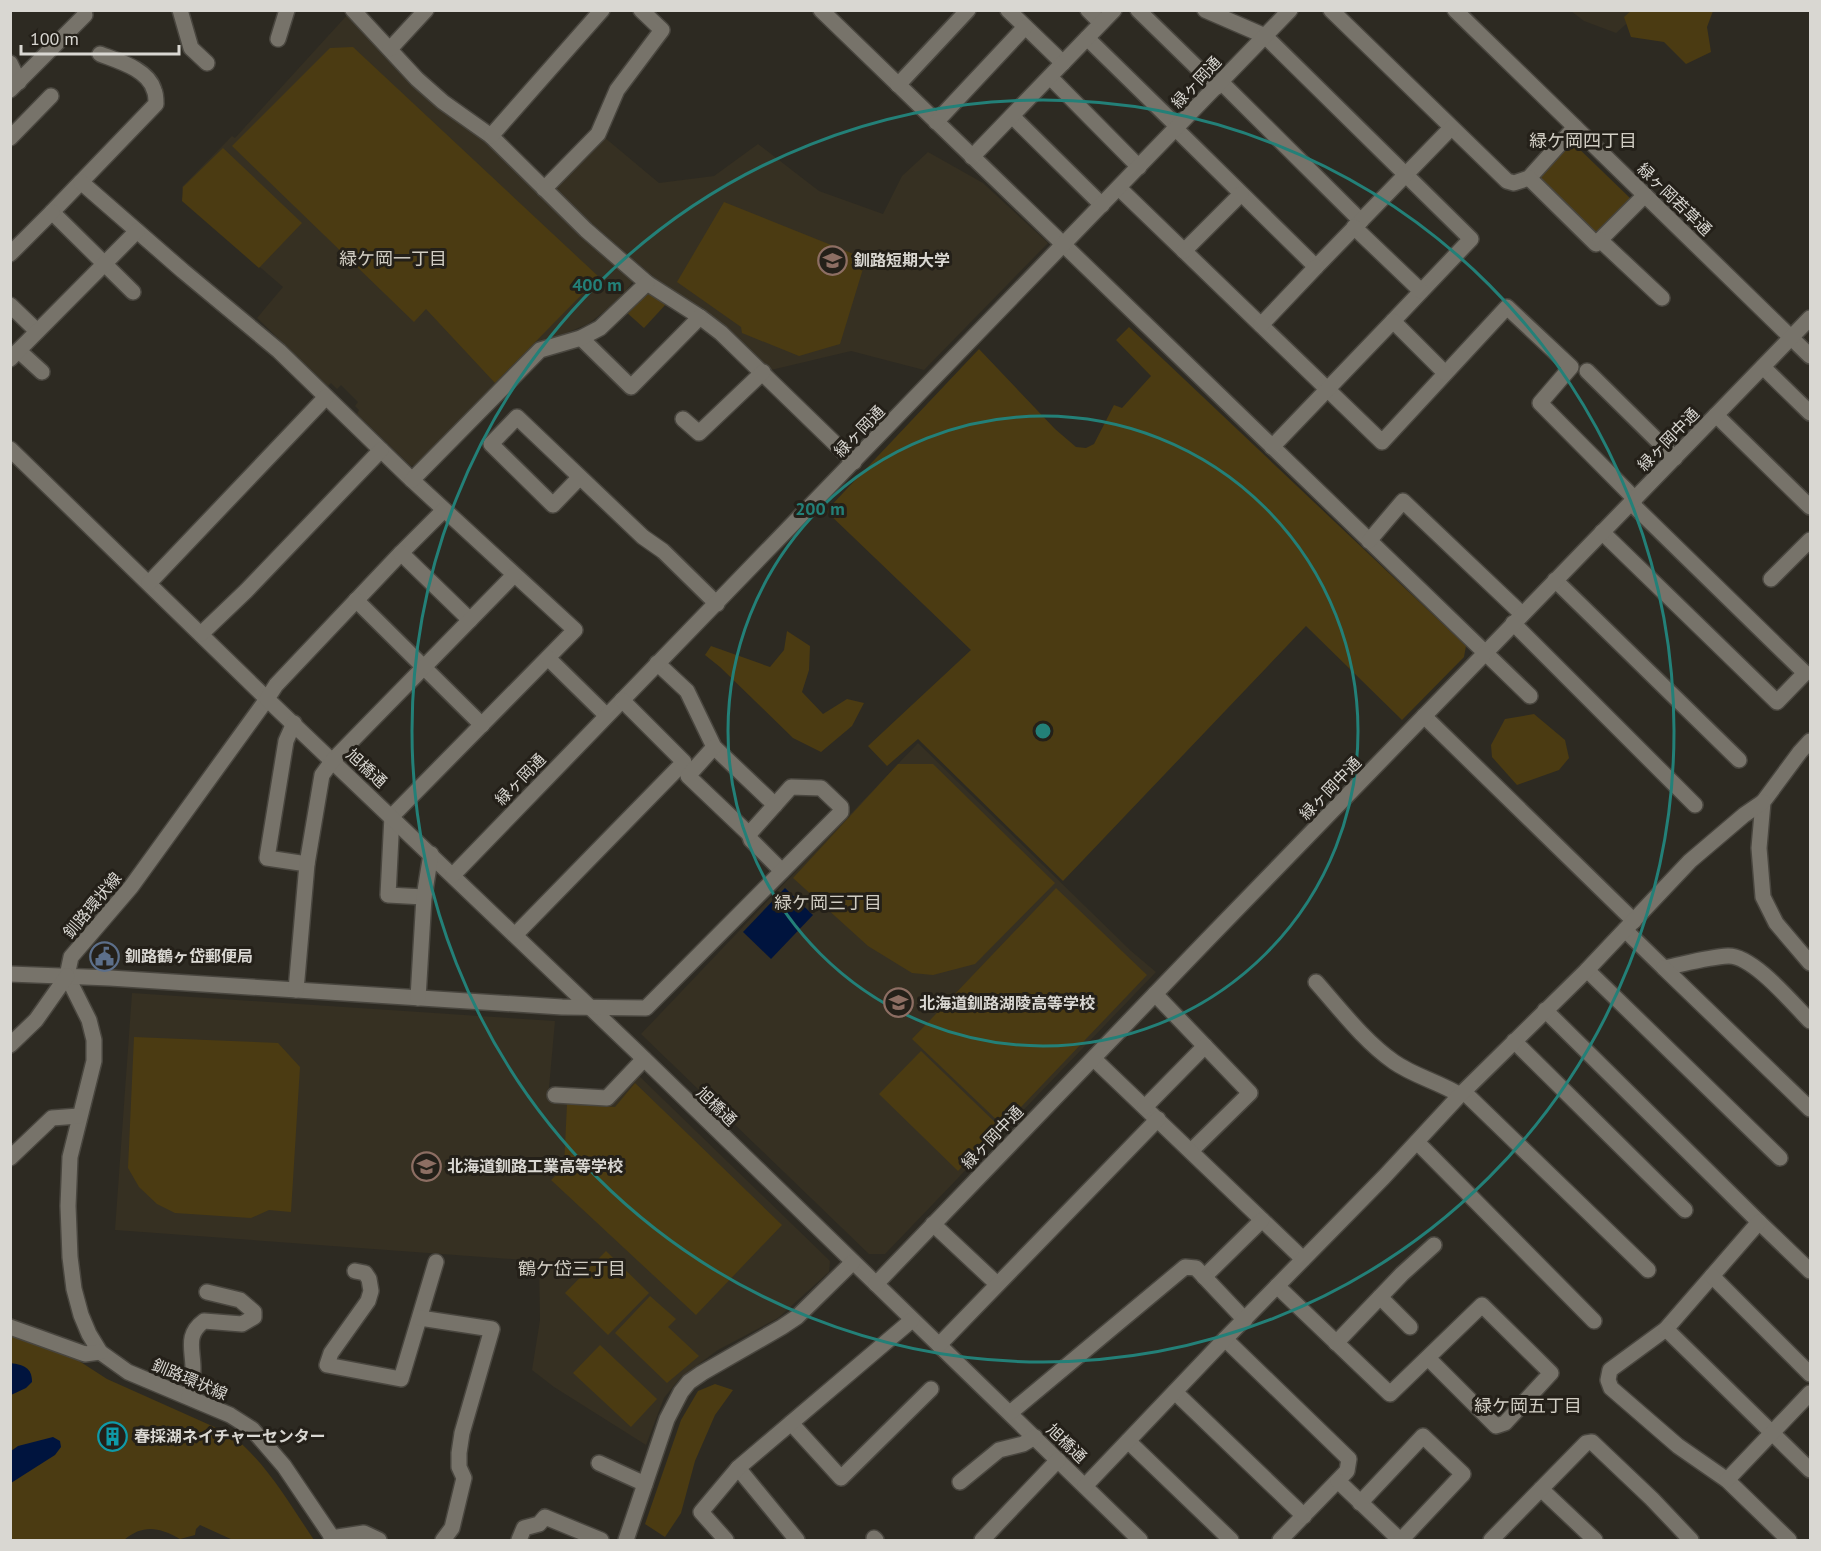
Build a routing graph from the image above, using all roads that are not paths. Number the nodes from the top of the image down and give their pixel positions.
1 (287, 10) edge
2 (353, 10) edge
3 (426, 10) edge
4 (641, 10) edge
5 (821, 10) edge
6 (1008, 10) edge
7 (1088, 10) edge
8 (1114, 10) edge
9 (1138, 10) edge
10 (1205, 10) edge
11 (1290, 10) edge
12 (1331, 10) edge
13 (1455, 10) edge
14 (181, 11) edge
15 (601, 11) edge
16 (966, 11) edge
17 (85, 15) dead end
18 (1101, 23) junction
19 (1025, 27) junction
20 (1265, 36) junction
21 (1087, 38) junction
22 (278, 39) dead end
23 (390, 49) junction
24 (100, 54) dead end
25 (10, 63) edge
26 (207, 63) dead end
27 (1063, 63) junction
28 (1050, 77) junction
29 (13, 83) edge
30 (1219, 84) junction
31 (897, 85) junction
32 (51, 96) dead end
33 (1012, 116) junction
34 (936, 122) junction
35 (1575, 127) junction
36 (1177, 128) junction
37 (1451, 128) junction
38 (490, 136) junction
39 (10, 138) edge
40 (972, 157) junction
41 (1138, 167) junction
42 (1406, 174) junction
43 (1529, 178) junction
44 (81, 182) junction
45 (1119, 188) junction
46 (544, 189) junction
47 (1241, 194) junction
48 (1645, 195) junction
49 (1102, 206) junction
50 (52, 212) junction
51 (1358, 224) junction
52 (137, 231) junction
53 (1600, 240) junction
54 (1064, 245) junction
55 (1184, 251) junction
56 (10, 254) edge
57 (103, 264) junction
58 (1316, 267) junction
59 (647, 283) junction
60 (1421, 291) junction
61 (133, 292) dead end
62 (1662, 298) dead end
63 (10, 305) edge
64 (700, 317) junction
65 (1810, 318) edge
66 (1393, 321) junction
67 (1261, 325) junction
68 (37, 331) junction
69 (581, 338) junction
70 (1792, 338) junction
71 (15, 355) edge
72 (1810, 356) edge
73 (1763, 367) junction
74 (1587, 371) dead end
75 (42, 372) dead end
76 (763, 372) junction
77 (1445, 373) junction
78 (1327, 390) junction
79 (326, 397) junction
80 (1810, 413) edge
81 (1716, 415) junction
82 (683, 419) dead end
83 (1272, 447) junction
84 (10, 449) edge
85 (381, 450) junction
86 (1675, 458) junction
87 (854, 462) junction
88 (580, 477) junction
89 (411, 480) junction
90 (1633, 501) junction
91 (1810, 507) edge
92 (444, 510) junction
93 (1602, 532) junction
94 (1810, 540) edge
95 (1369, 541) junction
96 (401, 553) junction
97 (514, 575) junction
98 (1771, 579) dead end
99 (1555, 580) junction
100 (149, 583) junction
101 (356, 600) junction
102 (717, 604) junction
103 (1518, 619) junction
104 (470, 620) junction
105 (201, 634) junction
106 (1485, 653) junction
107 (548, 658) junction
108 (657, 663) junction
109 (425, 667) junction
110 (1530, 696) dead end
111 (267, 699) junction
112 (622, 700) junction
113 (606, 715) junction
114 (1424, 716) junction
115 (294, 723) junction
116 (482, 725) junction
117 (1810, 741) edge
118 (714, 747) junction
119 (333, 760) junction
120 (1738, 760) dead end
121 (1763, 802) junction
122 (775, 805) junction
123 (1695, 805) dead end
124 (392, 816) junction
125 (749, 834) junction
126 (431, 854) junction
127 (307, 864) junction
128 (782, 871) junction
129 (453, 875) junction
130 (424, 897) junction
131 (1629, 926) junction
132 (515, 935) junction
133 (1809, 958) edge
134 (1664, 968) junction
135 (1587, 970) junction
136 (10, 974) edge
137 (67, 976) junction
138 (1316, 982) dead end
139 (296, 990) junction
140 (1155, 994) junction
141 (418, 998) junction
142 (590, 1008) junction
143 (1545, 1010) junction
144 (1810, 1022) edge
145 (1514, 1041) junction
146 (10, 1045) edge
147 (1205, 1046) junction
148 (644, 1059) junction
149 (1094, 1059) junction
150 (1462, 1094) junction
151 (555, 1095) dead end
152 (1146, 1107) junction
153 (1810, 1109) edge
154 (79, 1116) junction
155 (1158, 1119) junction
156 (1417, 1142) junction
157 (1191, 1151) junction
158 (10, 1158) edge
159 (1780, 1158) dead end
160 (1685, 1210) dead end
161 (1262, 1220) junction
162 (1759, 1222) junction
163 (933, 1224) junction
164 (1434, 1245) dead end
165 (1303, 1259) junction
166 (436, 1262) dead end
167 (853, 1262) junction
168 (1648, 1270) dead end
169 (355, 1271) dead end
170 (1810, 1271) edge
171 (1712, 1276) junction
172 (1204, 1277) junction
173 (876, 1284) junction
174 (998, 1284) junction
175 (1277, 1286) junction
176 (207, 1292) dead end
177 (1380, 1297) junction
178 (420, 1318) junction
179 (912, 1320) junction
180 (1245, 1320) junction
181 (1594, 1321) dead end
182 (10, 1327) edge
183 (1410, 1327) dead end
184 (1666, 1329) junction
185 (1225, 1339) junction
186 (1336, 1343) junction
187 (939, 1345) junction
188 (100, 1352) junction
189 (1429, 1359) junction
190 (1810, 1374) edge
191 (931, 1389) dead end
192 (1175, 1392) junction
193 (1810, 1393) edge
194 (189, 1397) junction
195 (1010, 1413) junction
196 (791, 1423) junction
197 (1771, 1432) junction
198 (1035, 1437) junction
199 (1128, 1441) junction
200 (1058, 1460) junction
201 (600, 1463) dead end
202 (738, 1468) junction
203 (1810, 1470) edge
204 (1727, 1480) junction
205 (1338, 1481) junction
206 (960, 1482) dead end
207 (645, 1484) junction
208 (1085, 1486) junction
209 (1541, 1489) junction
210 (1360, 1503) junction
211 (1304, 1516) junction
212 (332, 1539) edge
213 (379, 1540) edge
214 (443, 1540) edge
215 (519, 1540) edge
216 (601, 1540) edge
217 (626, 1540) edge
218 (726, 1540) edge
219 (797, 1540) edge
220 (984, 1540) edge
221 (1140, 1540) edge
222 (1231, 1540) edge
223 (1280, 1540) edge
224 (1401, 1540) edge
225 (1494, 1540) edge
226 (1595, 1540) edge
227 (1691, 1540) edge
228 (1789, 1540) edge

1 - 22 street
2 - 23 street
3 - 23 street
4 - 46 street
5 - 31 street
6 - 19 street
7 - 18 street
8 - 18 street
9 - 30 street
10 - 20 street
11 - 20 street, 緑ヶ岡通
12 - 37 street
13 - 35 street, 緑ヶ岡若草通
14 - 26 street
15 - 38 street
16 - 31 street
17 - 29 street
18 - 21 street
19 - 27 street
19 - 34 street
20 - 30 street, 緑ヶ岡通
20 - 42 street
21 - 27 street
21 - 36 street
23 - 38 street
24 - 44 street
25 - 29 street
27 - 28 street
28 - 33 street
28 - 41 street
30 - 36 street, 緑ヶ岡通
30 - 51 street
31 - 34 street
32 - 39 street
33 - 40 street
33 - 49 street
34 - 40 street
35 - 43 street
35 - 48 street, 緑ヶ岡若草通
36 - 41 street, 緑ヶ岡通
36 - 47 street
37 - 42 street
37 - 43 street
38 - 46 street
40 - 54 street
41 - 45 street, 緑ヶ岡通
42 - 51 street
42 - 60 street
43 - 53 street
44 - 50 street
44 - 52 street
45 - 49 street, 緑ヶ岡通
45 - 55 street
46 - 59 street
47 - 55 street
47 - 58 street
48 - 53 street
48 - 70 street, 緑ヶ岡若草通
49 - 54 street, 緑ヶ岡通
50 - 56 street
50 - 57 street
51 - 58 street
51 - 60 street
52 - 57 street
52 - 79 street
53 - 62 street
54 - 83 street
54 - 87 street, 緑ヶ岡通
55 - 67 street
57 - 61 street
57 - 68 street
58 - 67 street
59 - 64 street
59 - 69 street
60 - 66 street
63 - 68 street
64 - 69 street
64 - 76 street
65 - 70 street, 緑ヶ岡中通
66 - 77 street
66 - 78 street
67 - 78 street
68 - 71 street
69 - 89 street
70 - 72 street, 緑ヶ岡若草通
70 - 73 street, 緑ヶ岡中通
71 - 75 street
73 - 80 street
73 - 81 street, 緑ヶ岡中通
74 - 86 street
76 - 82 street
76 - 87 street
77 - 78 street
77 - 90 street
78 - 83 street
79 - 85 street
79 - 100 street
81 - 86 street, 緑ヶ岡中通
81 - 91 street
83 - 95 street
84 - 100 street
85 - 89 street
85 - 105 street
86 - 90 street, 緑ヶ岡中通
87 - 102 street, 緑ヶ岡通
88 - 88 street
88 - 102 street
89 - 92 street
90 - 93 street, 緑ヶ岡中通
90 - 93 street
92 - 96 street, 釧路環状線
92 - 97 street
93 - 99 street, 緑ヶ岡中通
94 - 98 street
95 - 103 street
95 - 106 street
96 - 101 street, 釧路環状線
96 - 104 street
97 - 104 street
97 - 107 street
99 - 103 street, 緑ヶ岡中通
99 - 120 street
100 - 105 street
101 - 109 street
101 - 111 street, 釧路環状線
102 - 108 street, 緑ヶ岡通
103 - 106 street, 緑ヶ岡中通
103 - 123 street
104 - 109 street
105 - 111 street
106 - 110 street
106 - 114 street, 緑ヶ岡中通
107 - 113 street
107 - 116 street
108 - 112 street, 緑ヶ岡通
108 - 118 street
109 - 116 street
109 - 119 street
111 - 115 street, 旭橋通
111 - 137 street, 釧路環状線
112 - 113 street, 緑ヶ岡通
112 - 132 street
113 - 129 street, 緑ヶ岡通
114 - 131 street
114 - 140 street, 緑ヶ岡中通
115 - 119 street, 旭橋通
115 - 127 street
116 - 124 street
117 - 121 street
118 - 122 street
118 - 125 street
119 - 124 street, 旭橋通
119 - 127 street
121 - 131 street
121 - 133 street
122 - 125 street
122 - 128 street
124 - 126 street, 旭橋通
124 - 130 street
125 - 128 street
126 - 129 street, 旭橋通
126 - 130 street
127 - 139 street
128 - 142 street
129 - 132 street, 旭橋通
130 - 141 street
131 - 134 street
131 - 135 street
132 - 142 street, 旭橋通
134 - 144 street
134 - 153 street
135 - 143 street
135 - 159 street
136 - 137 street
137 - 139 street
137 - 146 street
137 - 154 street, 釧路環状線
138 - 150 street
139 - 141 street
140 - 147 street
140 - 149 street, 緑ヶ岡中通
141 - 142 street
142 - 148 street, 旭橋通
143 - 145 street
143 - 162 street
145 - 150 street
145 - 160 street
147 - 152 street
147 - 157 street
148 - 151 street
148 - 167 street, 旭橋通
149 - 152 street
149 - 163 street, 緑ヶ岡中通
150 - 156 street
150 - 168 street
152 - 155 street
154 - 158 street
154 - 188 street, 釧路環状線
155 - 157 street
155 - 174 street
156 - 165 street
156 - 181 street
157 - 161 street
161 - 165 street
161 - 172 street
162 - 170 street
162 - 171 street
163 - 173 street, 緑ヶ岡中通
163 - 174 street
164 - 177 street
165 - 175 street
166 - 178 street
167 - 173 street, 旭橋通
167 - 207 street
169 - 178 street
171 - 184 street
171 - 190 street
172 - 180 street
172 - 195 street
173 - 179 street, 旭橋通
174 - 187 street
175 - 180 street
175 - 186 street
176 - 194 street
177 - 183 street
177 - 186 street
178 - 214 street
179 - 187 street, 旭橋通
179 - 196 street
180 - 185 street
182 - 188 street
184 - 197 street
184 - 204 street
185 - 192 street
185 - 205 street
186 - 189 street
187 - 195 street, 旭橋通
188 - 194 street, 釧路環状線
189 - 189 street
191 - 196 street
192 - 199 street
192 - 211 street
193 - 197 street
194 - 212 street, 釧路環状線
195 - 198 street, 旭橋通
196 - 202 street
197 - 203 street
197 - 204 street
198 - 200 street, 旭橋通
198 - 206 street
199 - 208 street
199 - 222 street
200 - 208 street, 旭橋通
200 - 220 street
201 - 207 street
202 - 218 street
202 - 219 street
204 - 228 street
205 - 210 street
205 - 211 street
207 - 217 street
208 - 221 street, 旭橋通
209 - 225 street
209 - 226 street
209 - 227 street
210 - 224 street
210 - 224 street
211 - 223 street
212 - 213 street
215 - 216 street

